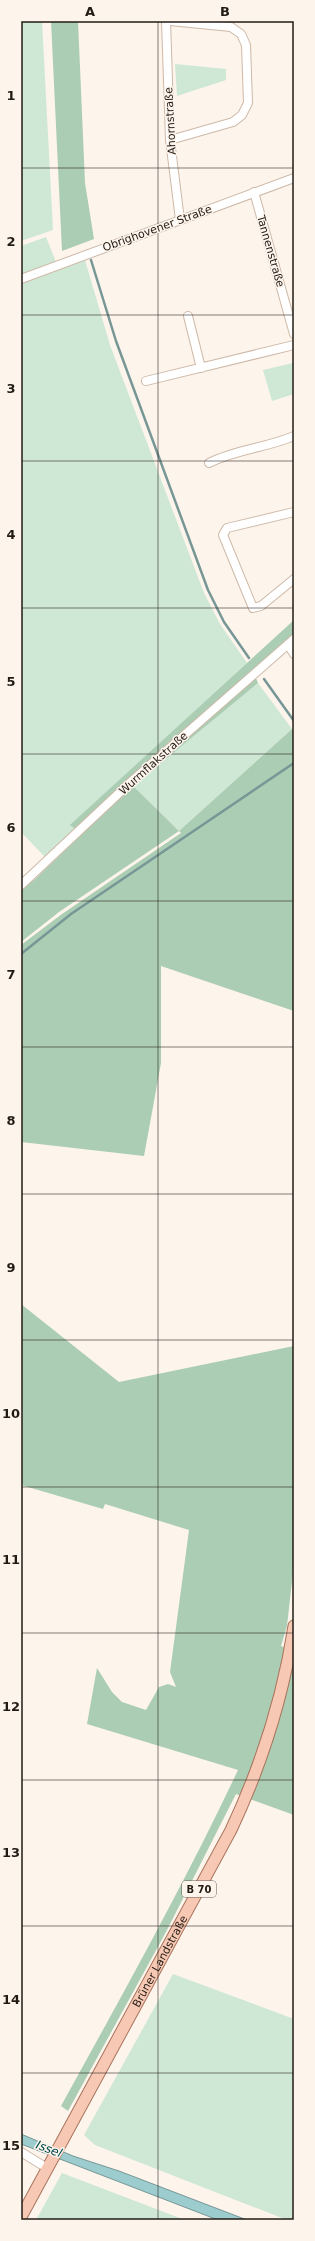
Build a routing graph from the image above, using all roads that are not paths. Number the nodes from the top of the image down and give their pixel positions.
1 (166, 21) edge
2 (170, 21) edge
3 (170, 140) junction
4 (294, 178) edge
5 (254, 192) junction
6 (180, 220) junction
7 (21, 279) edge
8 (188, 316) dead end
9 (294, 334) edge
10 (294, 345) edge
11 (201, 368) junction
12 (146, 382) dead end
13 (294, 436) edge
14 (209, 463) dead end
15 (294, 512) edge
16 (294, 579) edge
17 (291, 642) edge
18 (294, 654) edge
19 (21, 885) edge
20 (294, 1626) edge
21 (21, 2152) edge
22 (49, 2165) junction
23 (21, 2216) edge

1 - 3 street, Ahornstraße
2 - 3 street
3 - 6 street, Ahornstraße
4 - 5 street, Obrighovener Straße
5 - 6 street, Obrighovener Straße
5 - 9 street, Tannenstraße
6 - 7 street, Obrighovener Straße
8 - 11 street
10 - 11 street
11 - 12 street
13 - 14 street
15 - 16 street
17 - 18 street, Wurmflakstraße
17 - 19 street, Wurmflakstraße
20 - 22 main road, Brüner Landstraße / B 70
21 - 22 street
22 - 23 main road, Brüner Landstraße / B 70

